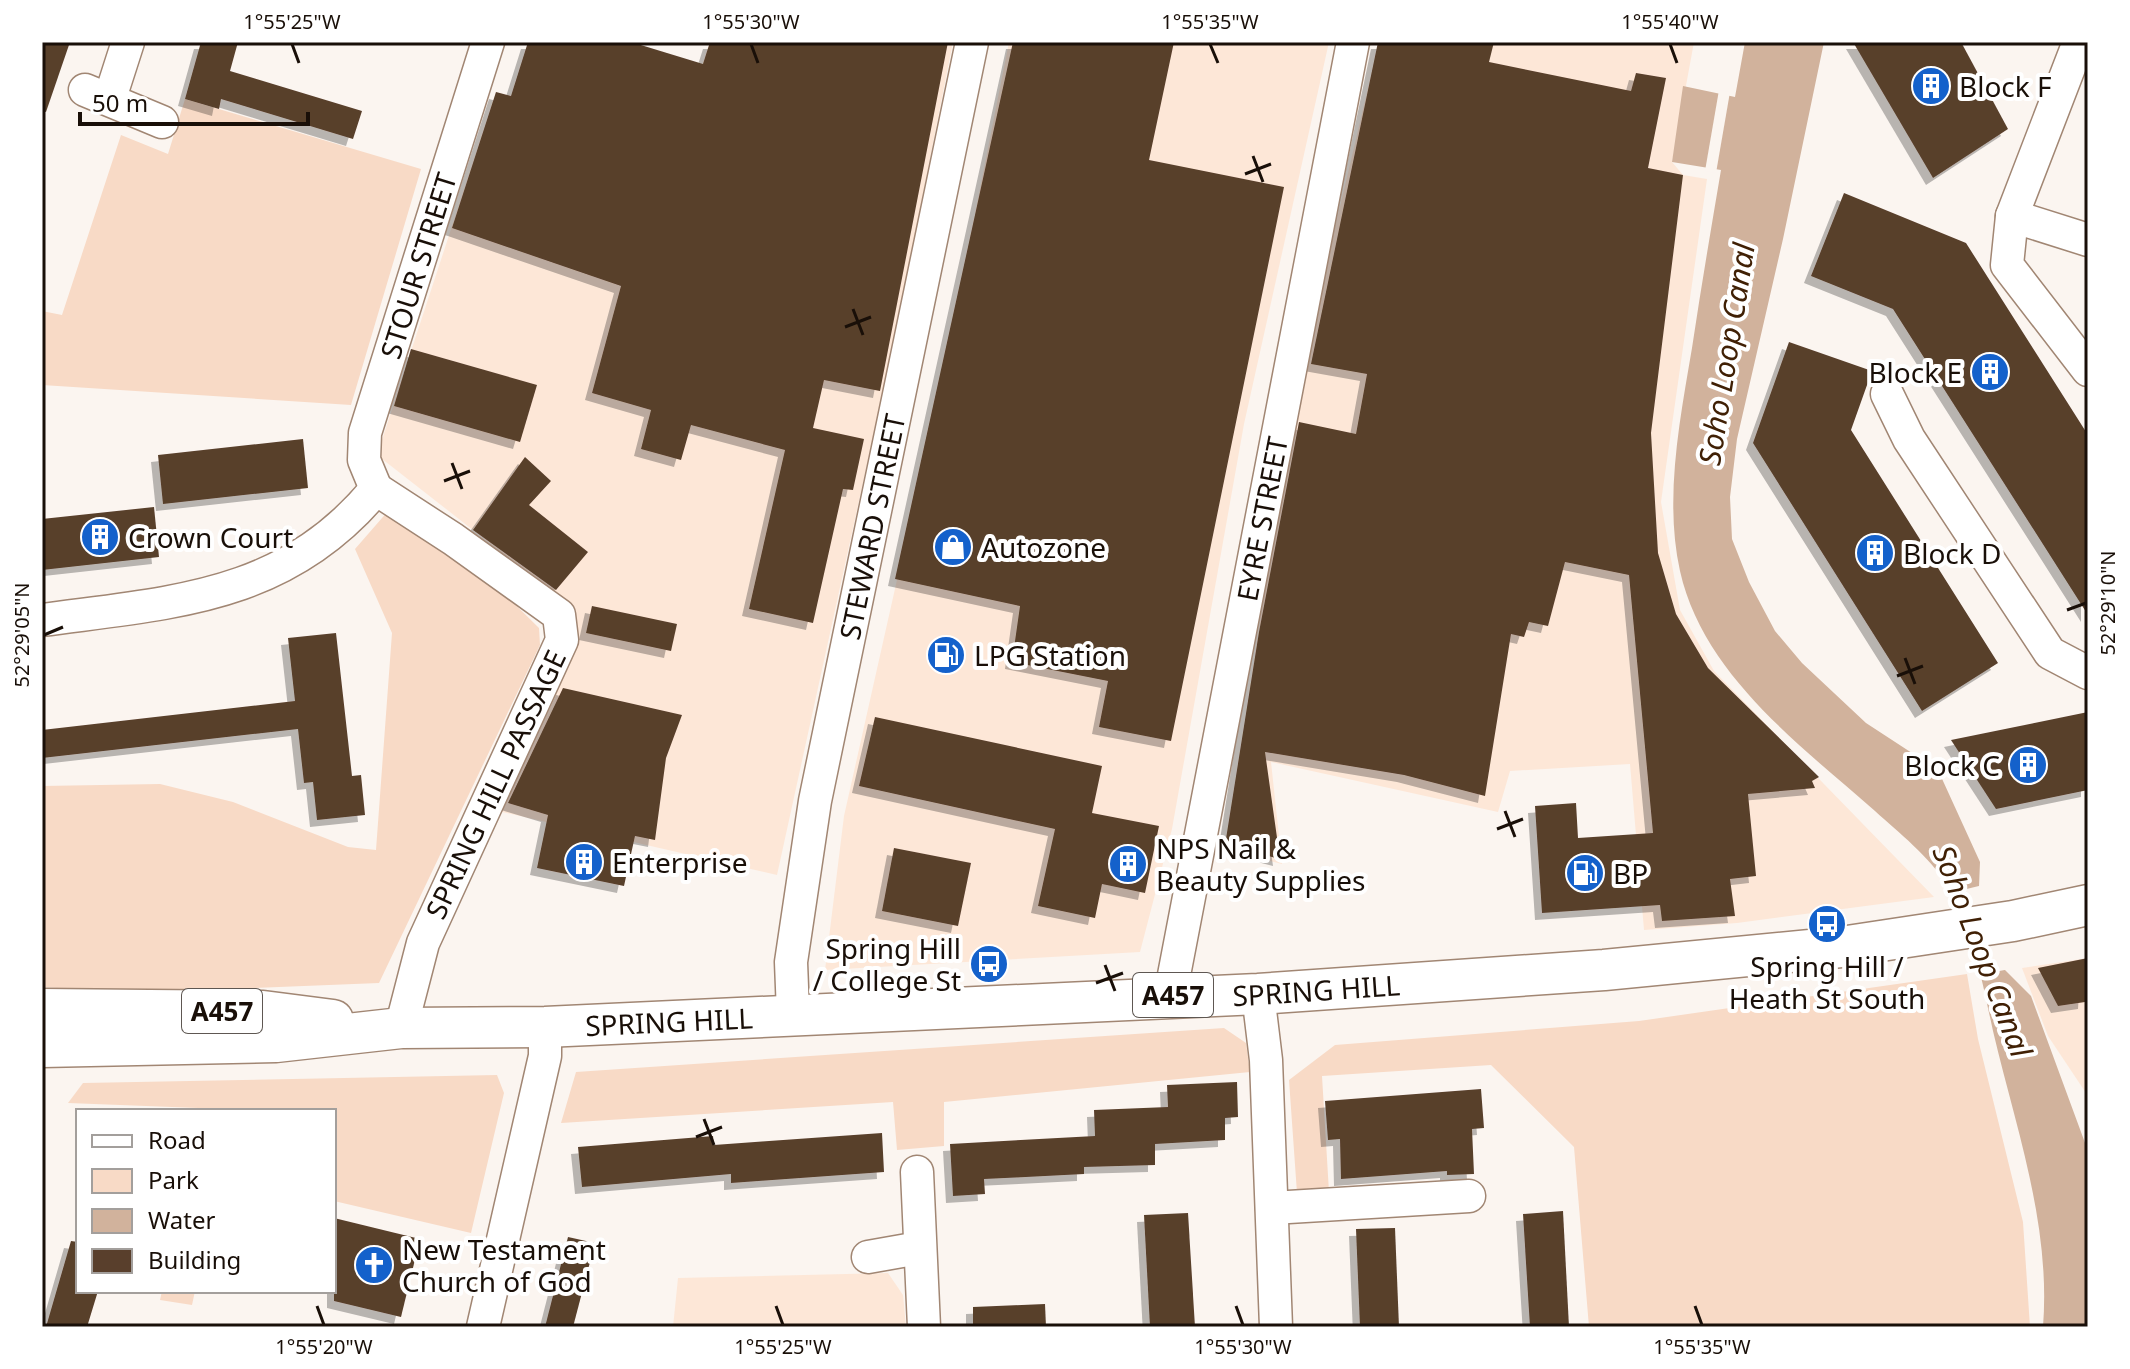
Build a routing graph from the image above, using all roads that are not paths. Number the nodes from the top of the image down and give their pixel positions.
1 (128, 42) edge
2 (488, 42) edge
3 (972, 42) edge
4 (1353, 42) edge
5 (2079, 42) edge
6 (162, 122) dead end
7 (2012, 216) junction
8 (2088, 240) edge
9 (2088, 370) edge
10 (1887, 394) dead end
11 (376, 489) junction
12 (42, 620) edge
13 (2088, 673) edge
14 (2088, 905) edge
15 (1258, 994) junction
16 (1170, 996) junction
17 (42, 1009) edge
18 (793, 1013) junction
19 (545, 1027) junction
20 (401, 1028) junction
21 (42, 1047) edge
22 (917, 1172) dead end
23 (1469, 1196) dead end
24 (1272, 1208) junction
25 (919, 1248) junction
26 (868, 1257) dead end
27 (483, 1327) edge
28 (924, 1327) edge
29 (1276, 1327) edge

1 - 6 street
2 - 11 street, STOUR STREET
3 - 18 street, STEWARD STREET
4 - 16 street, EYRE STREET
5 - 7 street
7 - 8 street
7 - 9 street
10 - 13 street
11 - 12 street
11 - 20 street, SPRING HILL PASSAGE
14 - 15 main road, SPRING HILL / A457
15 - 16 main road, SPRING HILL / A457
15 - 24 street
16 - 18 main road, SPRING HILL / A457
17 - 20 main road, SPRING HILL / A457
18 - 19 main road, SPRING HILL / A457
19 - 20 main road, SPRING HILL / A457
19 - 27 street
20 - 21 main road, SPRING HILL / A457
22 - 25 street
23 - 24 street
24 - 29 street
25 - 26 street
25 - 28 street

